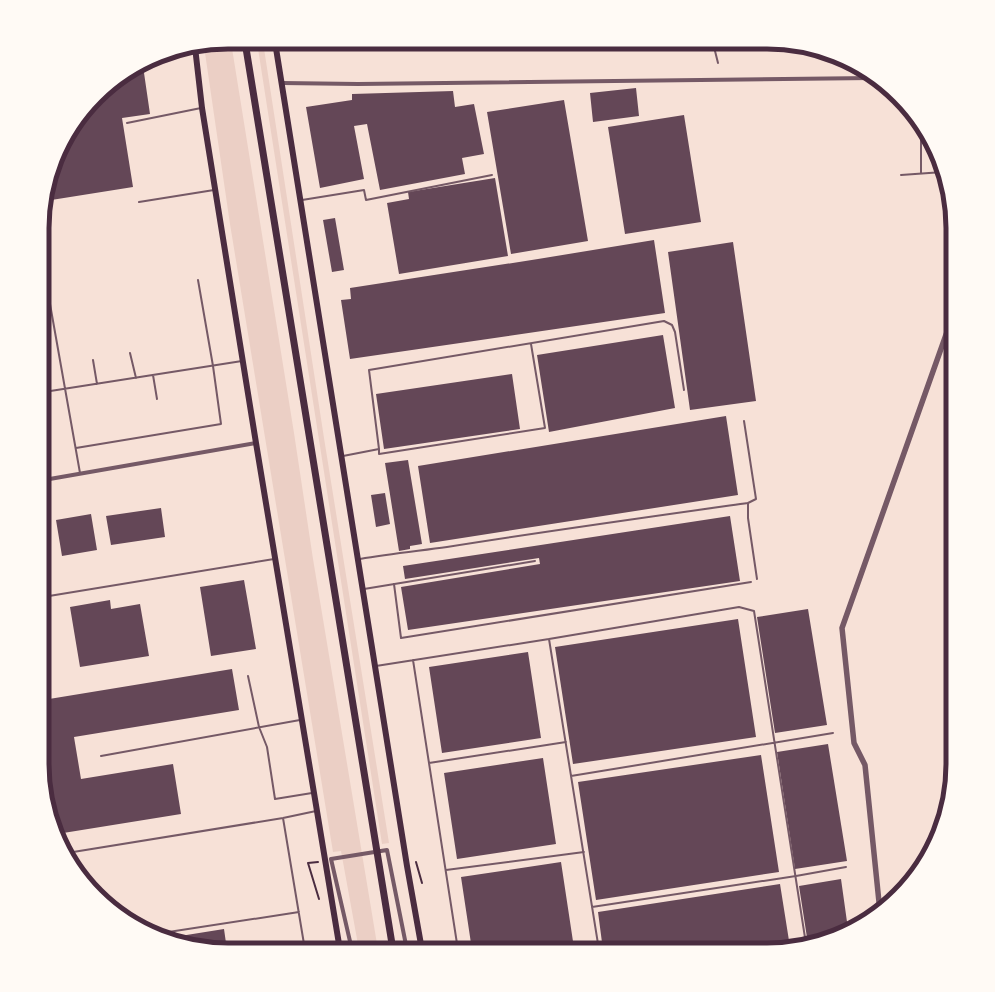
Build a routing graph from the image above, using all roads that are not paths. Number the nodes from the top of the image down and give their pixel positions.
1 (246, 49) edge
2 (276, 49) edge
3 (714, 49) edge
4 (196, 52) edge
5 (718, 63) dead end
6 (865, 78) edge
7 (282, 82) junction
8 (202, 108) junction
9 (127, 123) dead end
10 (921, 136) edge
11 (938, 172) edge
12 (921, 173) junction
13 (492, 175) dead end
14 (901, 175) dead end
15 (215, 190) junction
16 (301, 200) junction
17 (139, 202) dead end
18 (198, 280) dead end
19 (50, 304) dead end
20 (946, 335) edge
21 (532, 344) junction
22 (130, 353) dead end
23 (93, 360) dead end
24 (243, 360) junction
25 (213, 366) junction
26 (153, 375) junction
27 (136, 378) junction
28 (97, 384) junction
29 (66, 389) junction
30 (684, 390) dead end
31 (49, 391) edge
32 (157, 399) dead end
33 (744, 422) dead end
34 (256, 443) junction
35 (76, 448) junction
36 (379, 449) junction
37 (342, 456) junction
38 (80, 474) junction
39 (49, 479) edge
40 (748, 503) junction
41 (275, 559) junction
42 (358, 560) junction
43 (535, 561) dead end
44 (757, 579) dead end
45 (751, 582) dead end
46 (394, 584) junction
47 (363, 590) junction
48 (49, 596) edge
49 (549, 639) junction
50 (413, 660) junction
51 (375, 666) junction
52 (248, 676) dead end
53 (301, 720) junction
54 (259, 727) junction
55 (833, 733) dead end
56 (566, 742) junction
57 (775, 743) junction
58 (101, 756) dead end
59 (429, 763) junction
60 (571, 776) junction
61 (313, 793) junction
62 (316, 811) junction
63 (283, 818) junction
64 (72, 852) edge
65 (584, 852) junction
66 (846, 867) dead end
67 (446, 870) junction
68 (796, 876) junction
69 (879, 904) edge
70 (592, 907) junction
71 (299, 912) junction
72 (166, 932) edge
73 (805, 939) edge
74 (304, 943) edge
75 (339, 943) edge
76 (350, 943) edge
77 (392, 943) edge
78 (406, 943) edge
79 (421, 943) edge
80 (457, 943) edge
81 (598, 943) edge

1 - 77 highway
2 - 7 main road
3 - 5 lane
4 - 8 main road
6 - 7 street
7 - 16 main road
8 - 9 lane
8 - 15 main road
10 - 12 lane
11 - 12 lane
12 - 14 lane
13 - 16 lane
15 - 17 lane
15 - 24 main road
16 - 37 main road
18 - 25 lane
19 - 29 lane
20 - 69 street
21 - 30 lane
21 - 36 lane
21 - 36 lane
22 - 27 lane
23 - 28 lane
24 - 25 lane
24 - 34 main road
25 - 26 lane
25 - 35 lane
26 - 27 lane
26 - 32 lane
27 - 28 lane
28 - 29 lane
29 - 31 lane
29 - 35 lane
33 - 40 lane
34 - 38 street
34 - 41 main road
35 - 38 lane
36 - 37 lane
37 - 42 main road
38 - 39 street
40 - 42 lane
40 - 44 lane
41 - 48 lane
41 - 53 main road
42 - 47 main road
43 - 46 lane
45 - 46 lane
46 - 47 lane
47 - 51 main road
49 - 50 lane
49 - 56 lane
49 - 57 lane
50 - 51 lane
50 - 59 lane
51 - 79 main road
52 - 54 lane
53 - 54 lane
53 - 61 main road
54 - 58 lane
54 - 61 lane
55 - 57 lane
56 - 59 lane
56 - 60 lane
57 - 60 lane
57 - 68 lane
59 - 67 lane
60 - 65 lane
61 - 62 main road
62 - 63 lane
62 - 75 main road
63 - 64 lane
63 - 71 lane
65 - 67 lane
65 - 70 lane
66 - 68 lane
67 - 80 lane
68 - 70 lane
68 - 73 lane
70 - 81 lane
71 - 72 lane
71 - 74 lane
76 - 78 street

